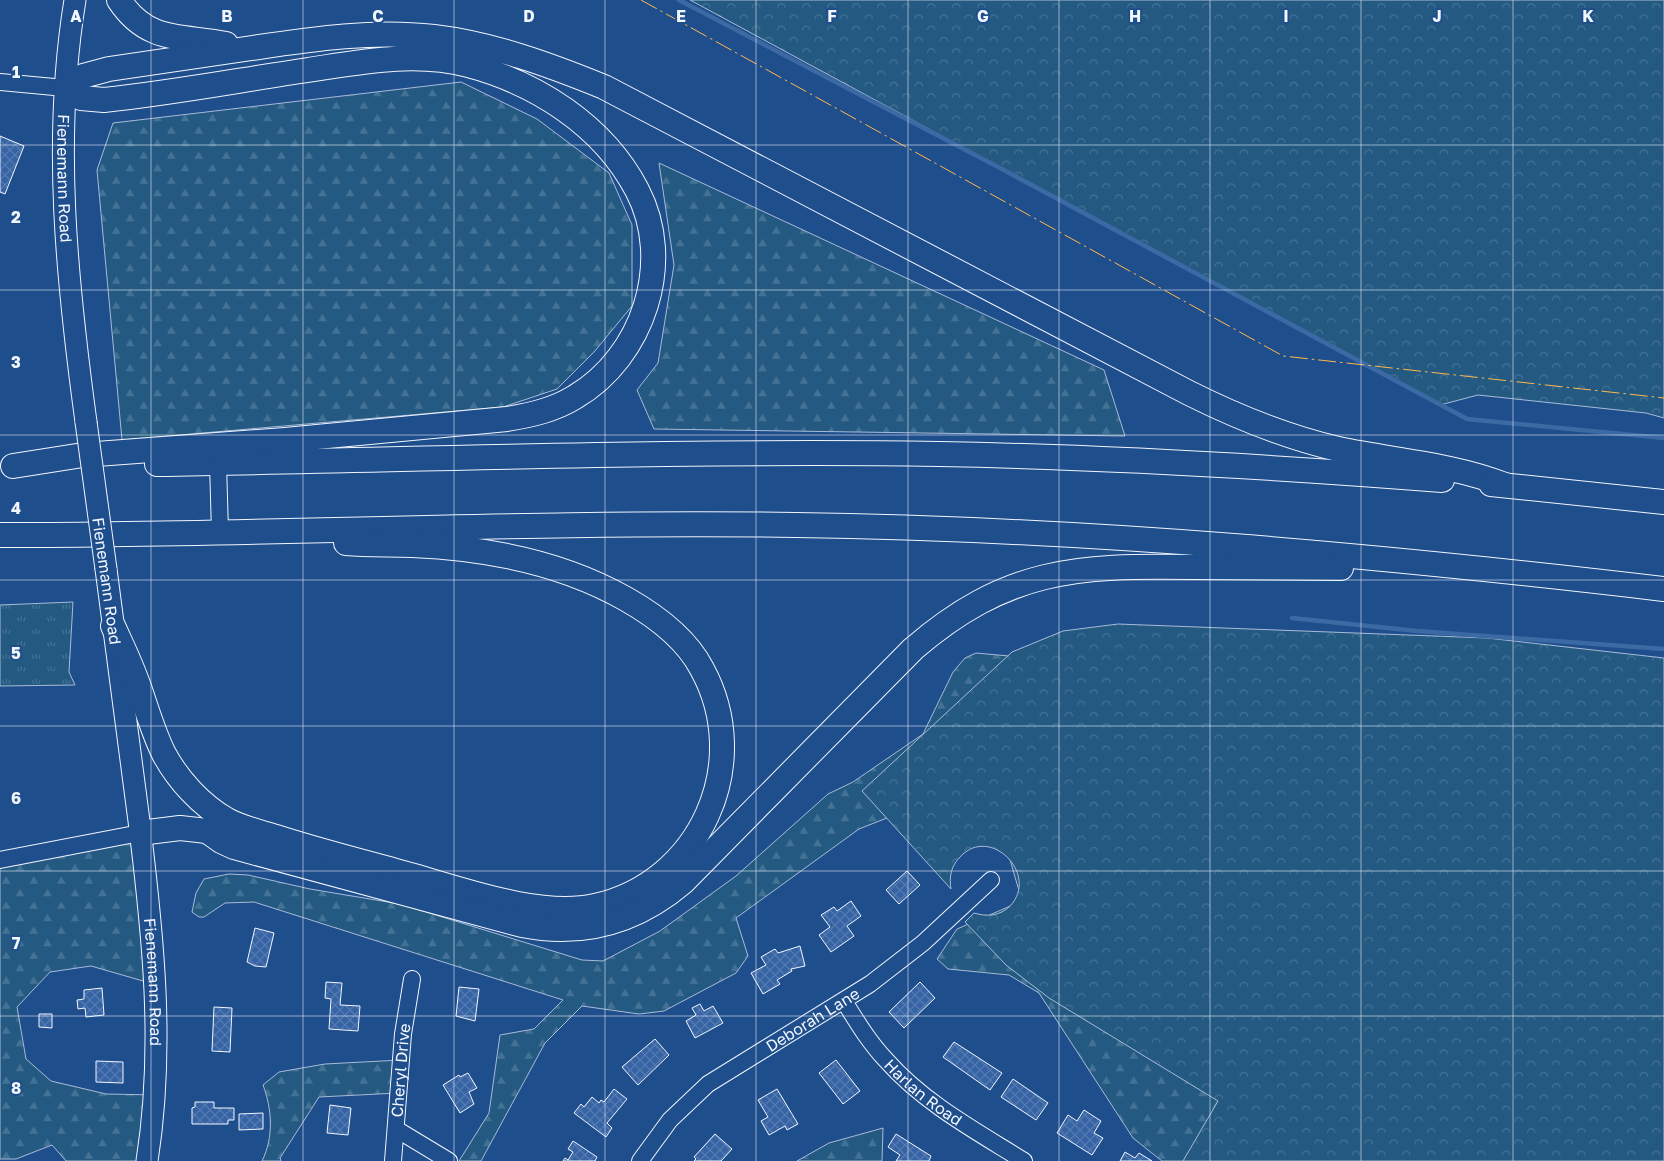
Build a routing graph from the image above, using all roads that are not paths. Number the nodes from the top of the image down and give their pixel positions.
1 (75, 0) edge
2 (119, 0) edge
3 (248, 49) junction
4 (0, 82) edge
5 (65, 88) junction
6 (218, 463) junction
7 (7, 466) edge
8 (1505, 485) junction
9 (1664, 502) edge
10 (284, 530) junction
11 (220, 532) junction
12 (0, 535) edge
13 (1434, 563) junction
14 (1664, 589) edge
15 (114, 626) junction
16 (239, 825) junction
17 (207, 830) junction
18 (140, 833) junction
19 (0, 860) edge
20 (991, 880) dead end
21 (412, 979) dead end
22 (844, 1001) junction
23 (396, 1130) junction
24 (148, 1161) edge
25 (393, 1161) edge
26 (449, 1161) edge
27 (640, 1161) edge
28 (1024, 1161) edge

1 - 5 main road, Fienemann Road
2 - 3 highway
3 - 5 highway
3 - 8 highway
4 - 5 street
5 - 7 highway
5 - 15 main road, Fienemann Road, bridge
6 - 7 highway
6 - 8 highway
6 - 11 street
8 - 9 highway
10 - 11 highway
10 - 13 highway
10 - 16 highway
11 - 12 highway
13 - 14 highway
13 - 17 highway
15 - 16 highway
15 - 18 main road, Fienemann Road
16 - 17 highway
17 - 18 highway
18 - 19 street
18 - 24 main road, Fienemann Road
20 - 22 street, Deborah Lane
21 - 23 street, Cheryl Drive
22 - 27 street, Deborah Lane
22 - 28 street, Harlan Road
23 - 25 street, Cheryl Drive
23 - 26 street

